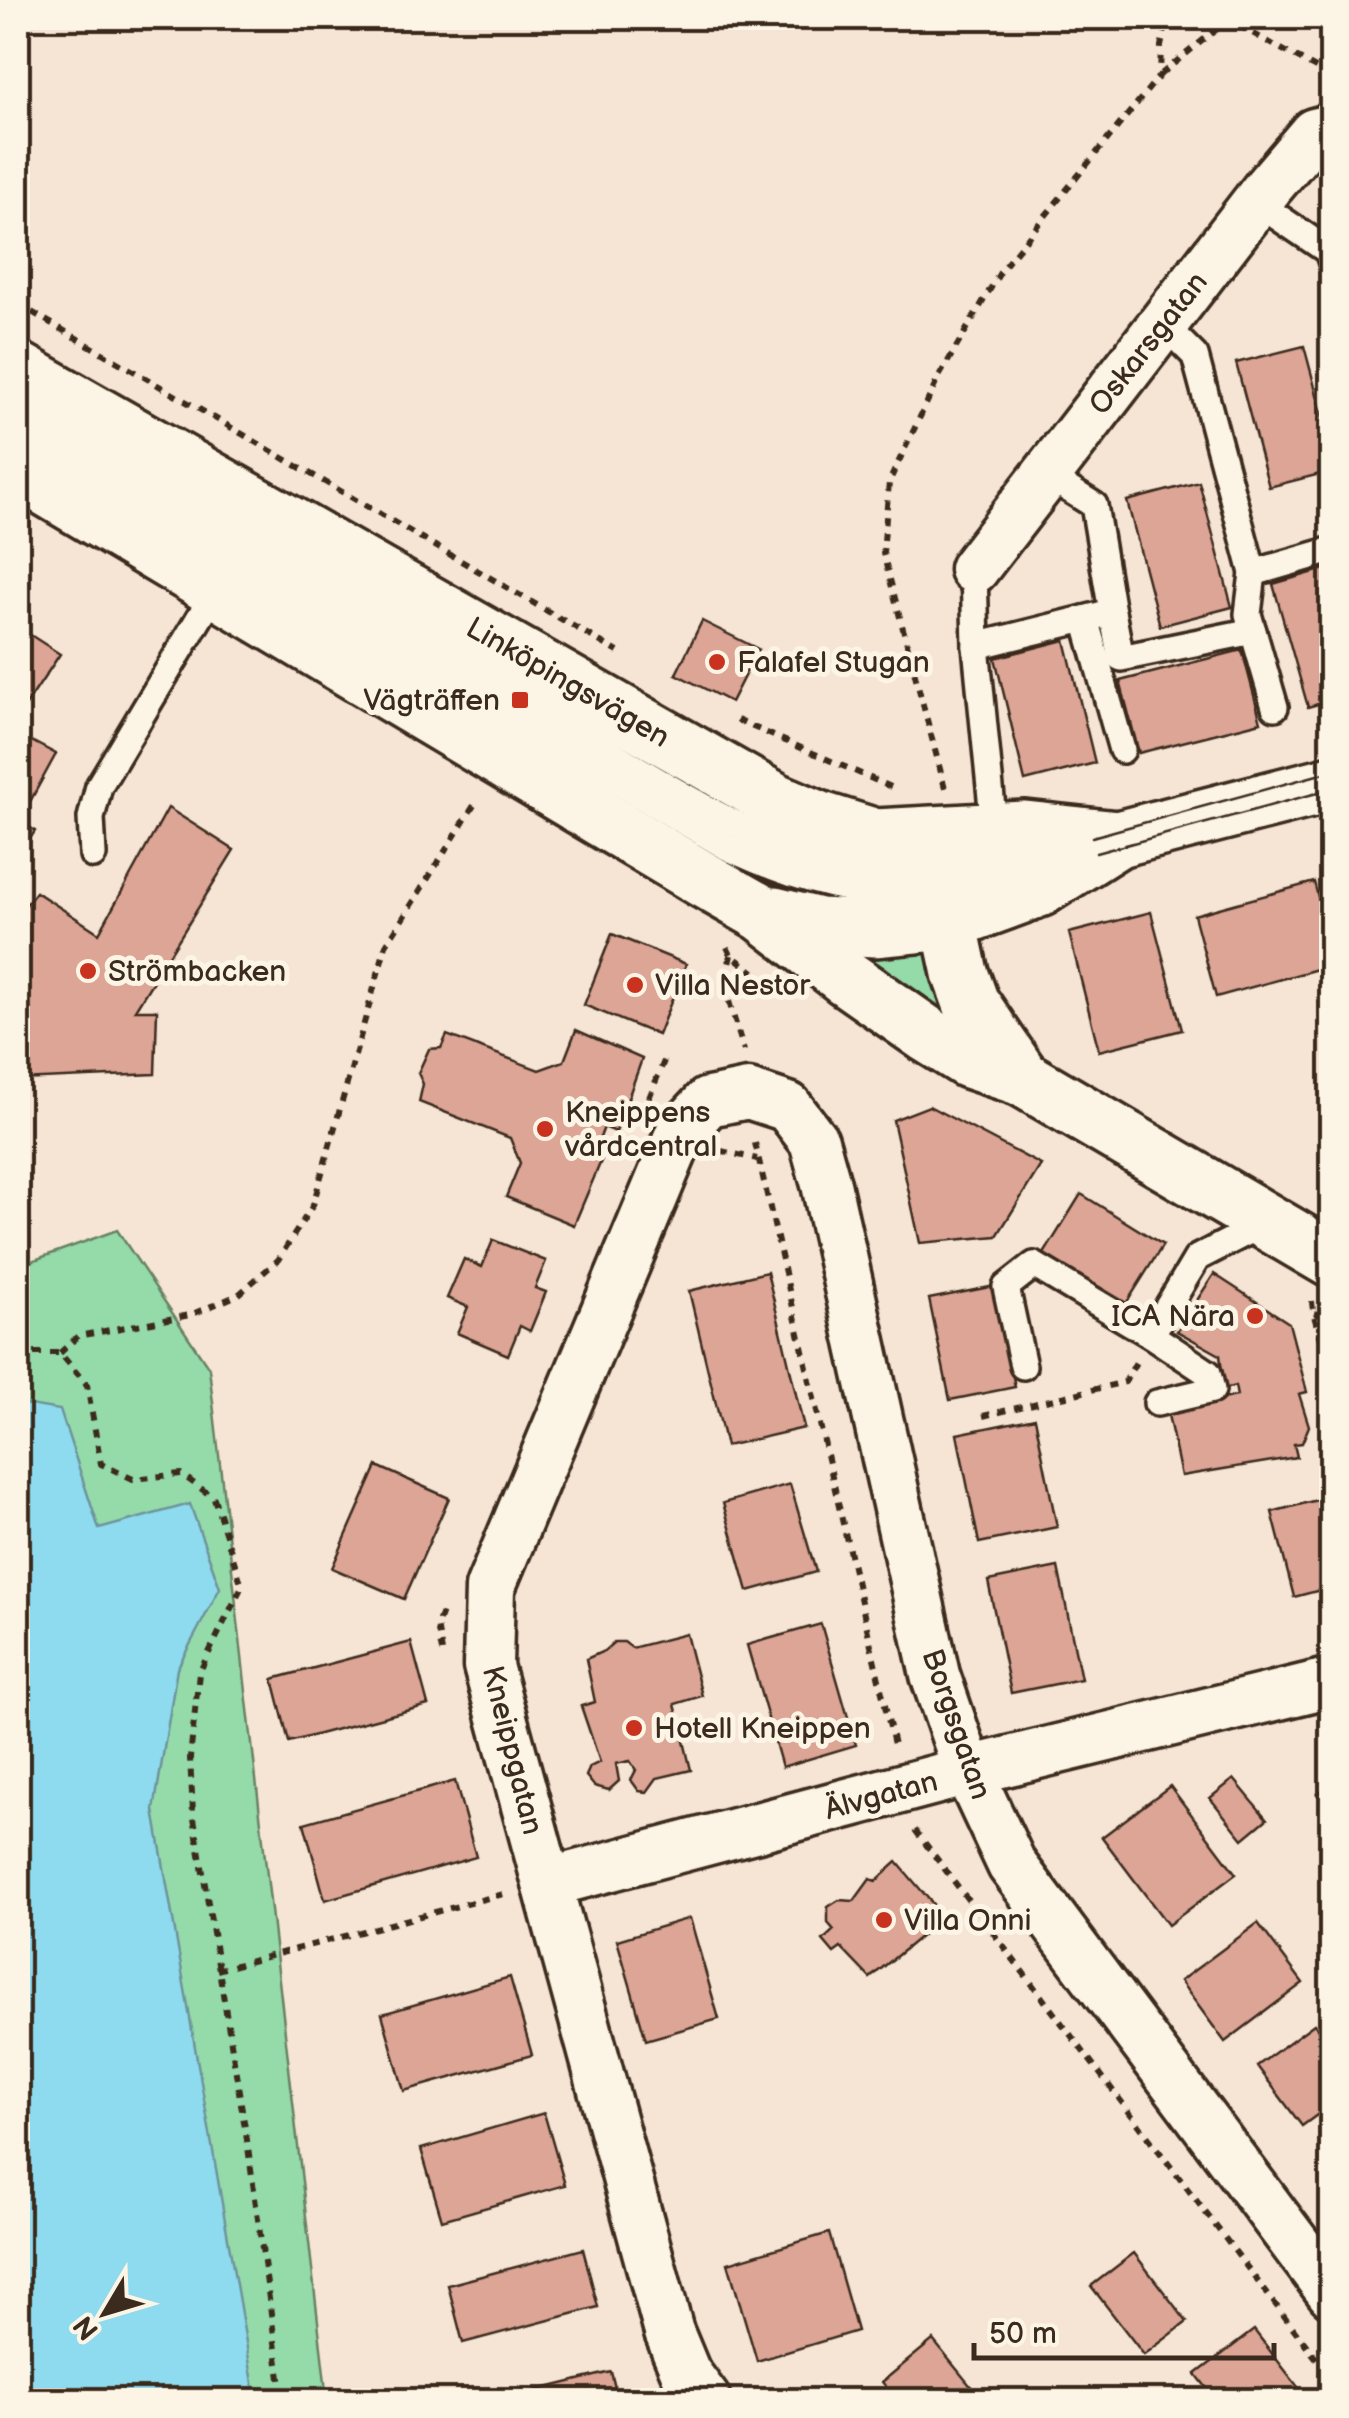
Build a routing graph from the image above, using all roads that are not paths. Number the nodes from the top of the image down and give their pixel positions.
1 (1332, 128) edge
2 (1256, 202) junction
3 (1332, 263) edge
4 (1162, 324) junction
5 (18, 370) edge
6 (18, 408) edge
7 (18, 430) edge
8 (18, 470) edge
9 (1046, 475) junction
10 (1332, 550) edge
11 (974, 568) joint
12 (1253, 574) junction
13 (216, 590) junction
14 (1085, 619) junction
15 (1114, 624) junction
16 (1252, 631) junction
17 (976, 646) junction
18 (1275, 707) dead end
19 (1122, 750) dead end
20 (1332, 784) edge
21 (1332, 802) edge
22 (969, 822) junction
23 (1102, 843) junction
24 (93, 855) dead end
25 (917, 880) junction
26 (766, 914) junction
27 (1022, 1078) junction
28 (748, 1094) joint
29 (1269, 1221) junction
30 (1332, 1260) edge
31 (1151, 1335) junction
32 (1023, 1366) dead end
33 (1157, 1403) dead end
34 (1332, 1682) edge
35 (968, 1771) junction
36 (547, 1883) junction
37 (1332, 2293) edge
38 (706, 2400) edge

1 - 2 street, Oskarsgatan
2 - 3 lane
2 - 4 street, Oskarsgatan
4 - 9 street, Oskarsgatan
4 - 12 lane
5 - 25 street, Linköpingsvägen
6 - 25 lane
7 - 26 lane
8 - 13 street
9 - 11 street, Oskarsgatan
9 - 15 lane
10 - 12 lane
11 - 17 lane
12 - 16 lane
13 - 24 lane
13 - 26 street
14 - 15 lane
14 - 17 lane
14 - 19 lane
15 - 16 lane
16 - 18 lane
17 - 22 lane
20 - 23 street
21 - 23 lane
22 - 23 street
22 - 25 street
23 - 25 street
25 - 26 street
25 - 26 lane
25 - 27 street
26 - 27 street
27 - 29 street
28 - 35 street, Borgsgatan
28 - 36 street, Kneippgatan
29 - 30 street
29 - 31 lane
31 - 32 lane
31 - 33 lane
34 - 35 street, Älvgatan
35 - 36 street, Älvgatan
35 - 37 street, Borgsgatan
36 - 38 street, Kneippgatan

